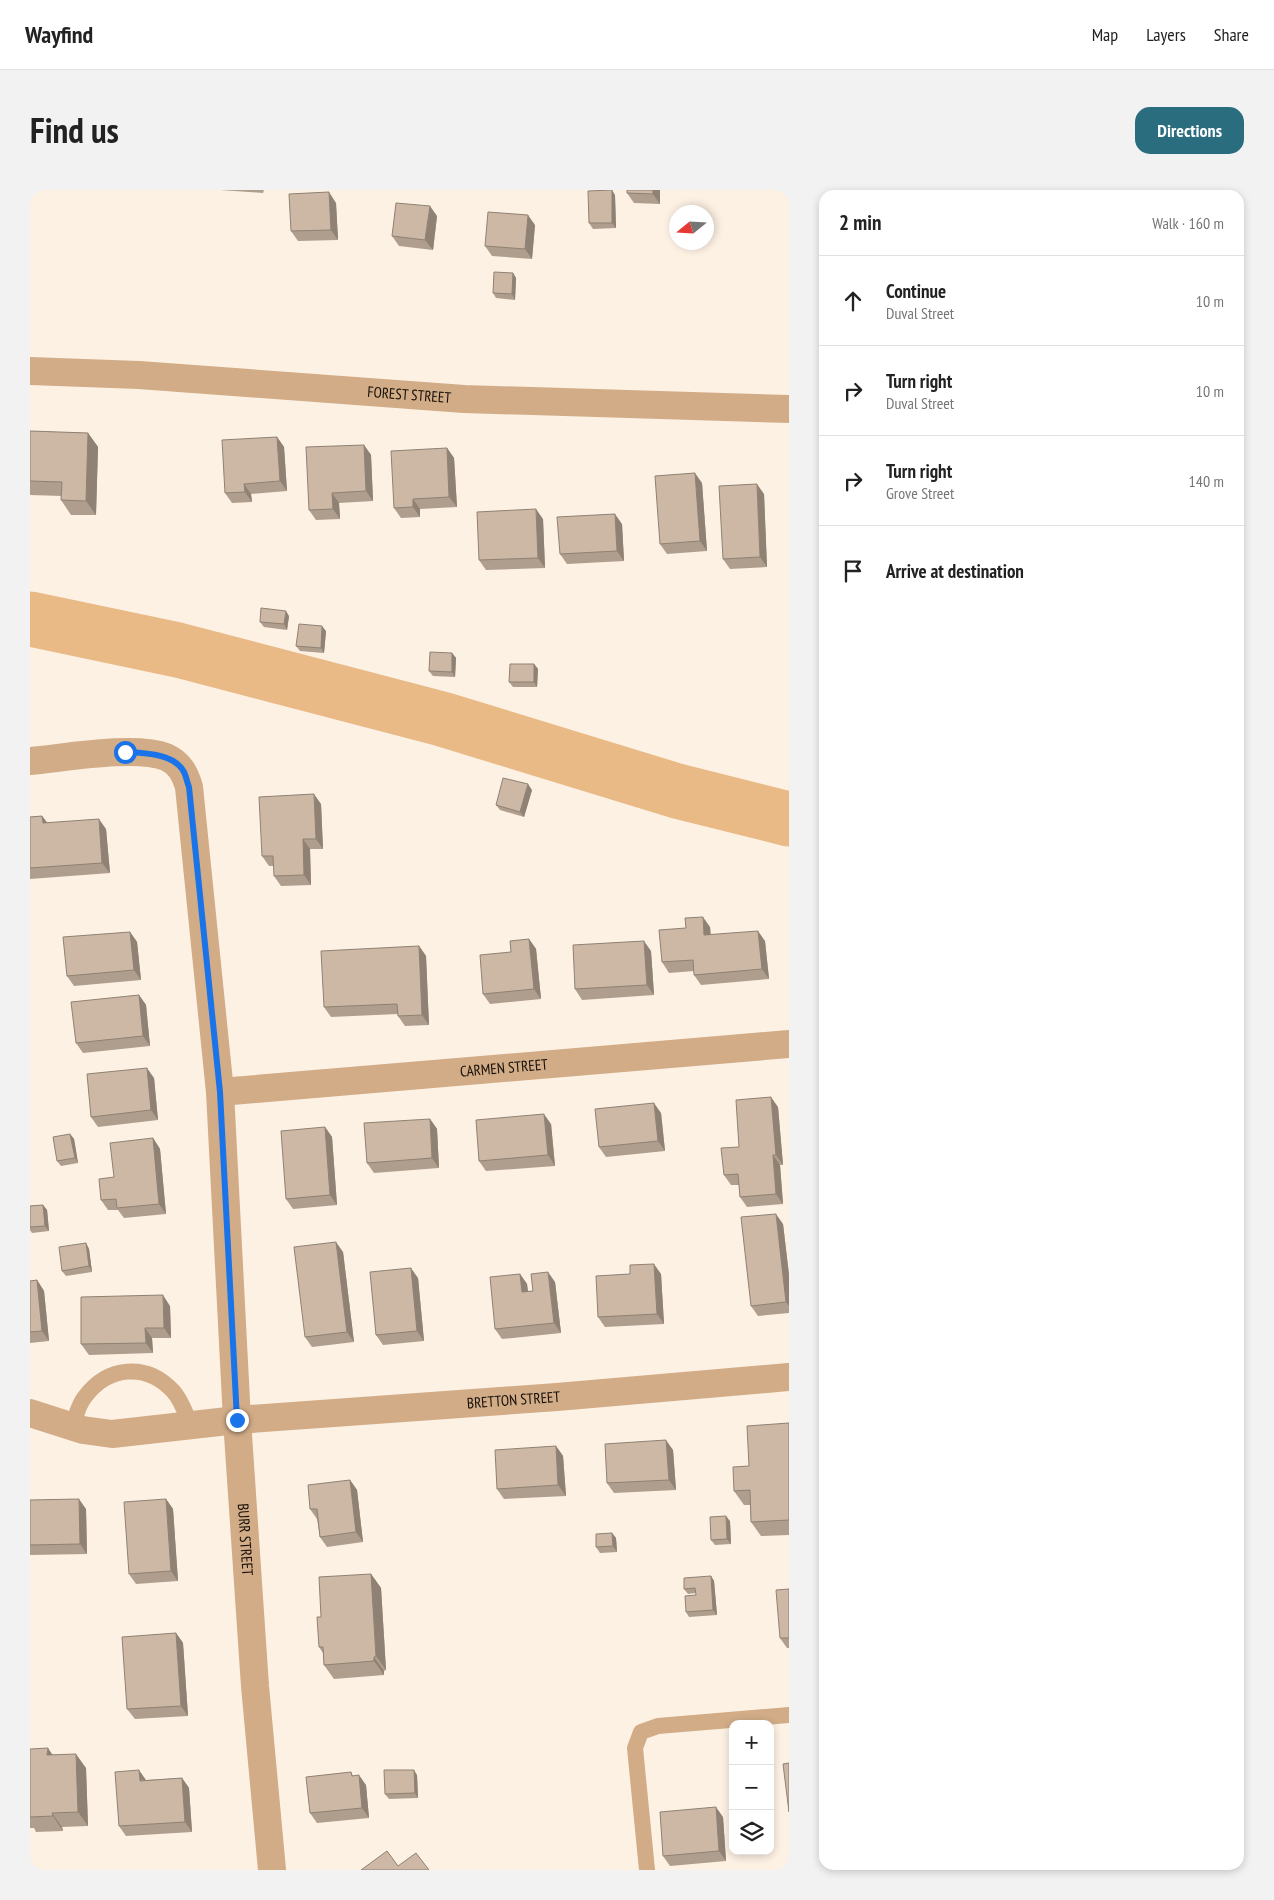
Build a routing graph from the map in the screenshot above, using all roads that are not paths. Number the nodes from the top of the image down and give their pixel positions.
1 (30, 371) edge
2 (789, 409) edge
3 (30, 761) edge
4 (789, 1044) edge
5 (220, 1092) junction
6 (789, 1377) edge
7 (30, 1413) edge
8 (237, 1420) junction
9 (191, 1425) junction
10 (72, 1426) junction
11 (789, 1715) edge
12 (272, 1870) edge
13 (647, 1870) edge

1 - 2 street, FOREST STREET
3 - 5 street, BURR STREET
4 - 5 street, CARMEN STREET
5 - 8 street, BURR STREET
6 - 8 street, BRETTON STREET
7 - 10 street
8 - 9 street
8 - 12 street, BURR STREET
9 - 10 street
9 - 10 lane
11 - 13 lane

